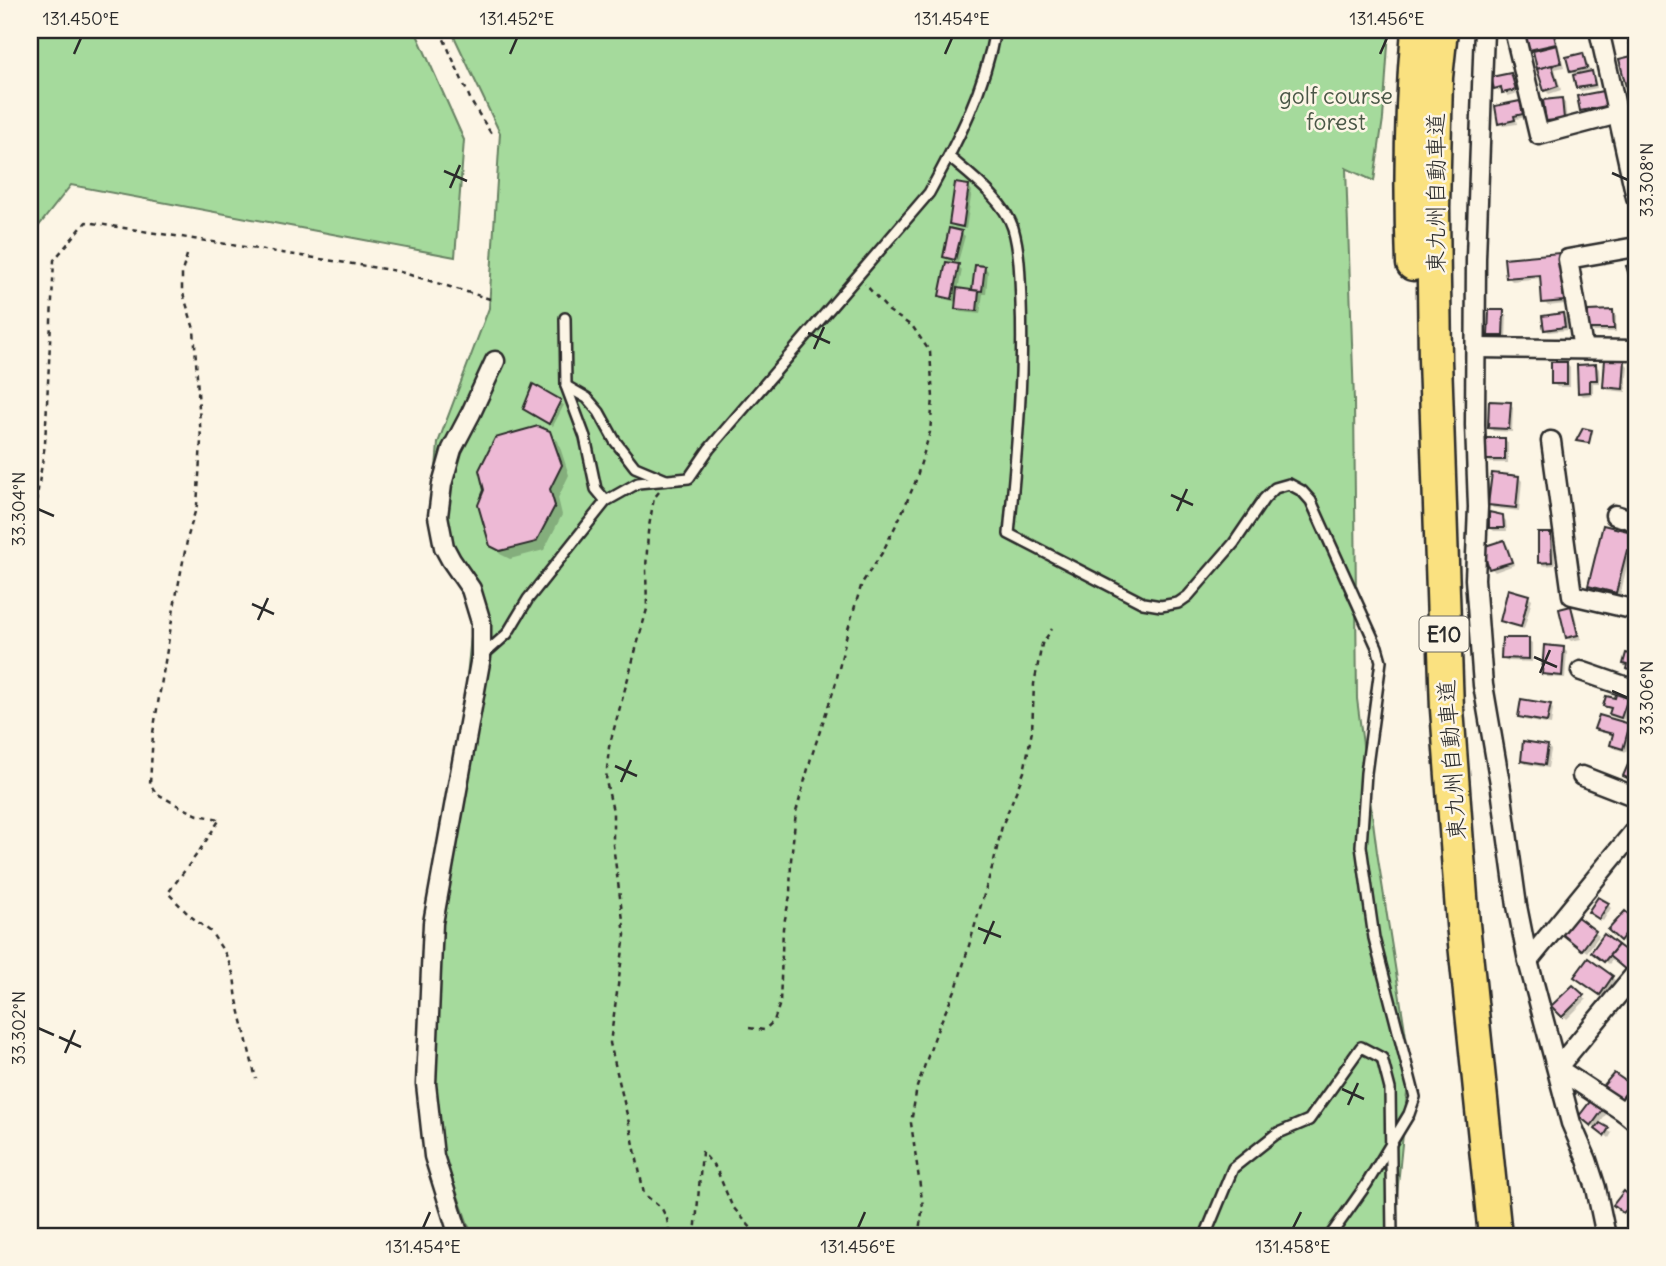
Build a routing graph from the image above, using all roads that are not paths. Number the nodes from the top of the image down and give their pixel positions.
1 (995, 30) edge
2 (1418, 30) edge
3 (1441, 30) edge
4 (1485, 30) edge
5 (1514, 30) edge
6 (1599, 30) edge
7 (1618, 114) junction
8 (948, 157) junction
9 (1636, 197) edge
10 (1636, 247) edge
11 (565, 318) dead end
12 (1477, 348) junction
13 (1583, 349) junction
14 (1636, 350) edge
15 (495, 361) dead end
16 (566, 386) junction
17 (1551, 441) dead end
18 (668, 481) junction
19 (606, 501) junction
20 (1615, 515) dead end
21 (1636, 521) edge
22 (1636, 610) edge
23 (481, 657) junction
24 (1581, 671) dead end
25 (1636, 690) edge
26 (1582, 776) dead end
27 (1636, 797) edge
28 (1636, 829) edge
29 (1528, 961) junction
30 (1636, 973) edge
31 (1557, 1068) junction
32 (1636, 1097) edge
33 (1630, 1117) edge
34 (1391, 1144) junction
35 (459, 1236) edge
36 (1205, 1236) edge
37 (1330, 1236) edge
38 (1392, 1236) edge
39 (1474, 1236) edge
40 (1495, 1236) edge
41 (1606, 1236) edge

1 - 8 lane
2 - 39 highway, 東九州自動車道 / E10
3 - 40 highway, 東九州自動車道 / E10
4 - 12 street
5 - 7 street
6 - 7 street
7 - 9 street
8 - 18 lane
8 - 34 lane
10 - 13 street
11 - 16 lane
12 - 13 street
12 - 29 street
13 - 14 street
15 - 23 street
16 - 18 lane
16 - 19 lane
17 - 22 street
18 - 19 lane
19 - 23 lane
20 - 21 street
23 - 35 street
24 - 25 street
26 - 27 street
28 - 29 street
29 - 31 street
30 - 31 street
31 - 33 street
31 - 41 street
32 - 33 street
34 - 36 lane
34 - 37 lane
34 - 38 lane

